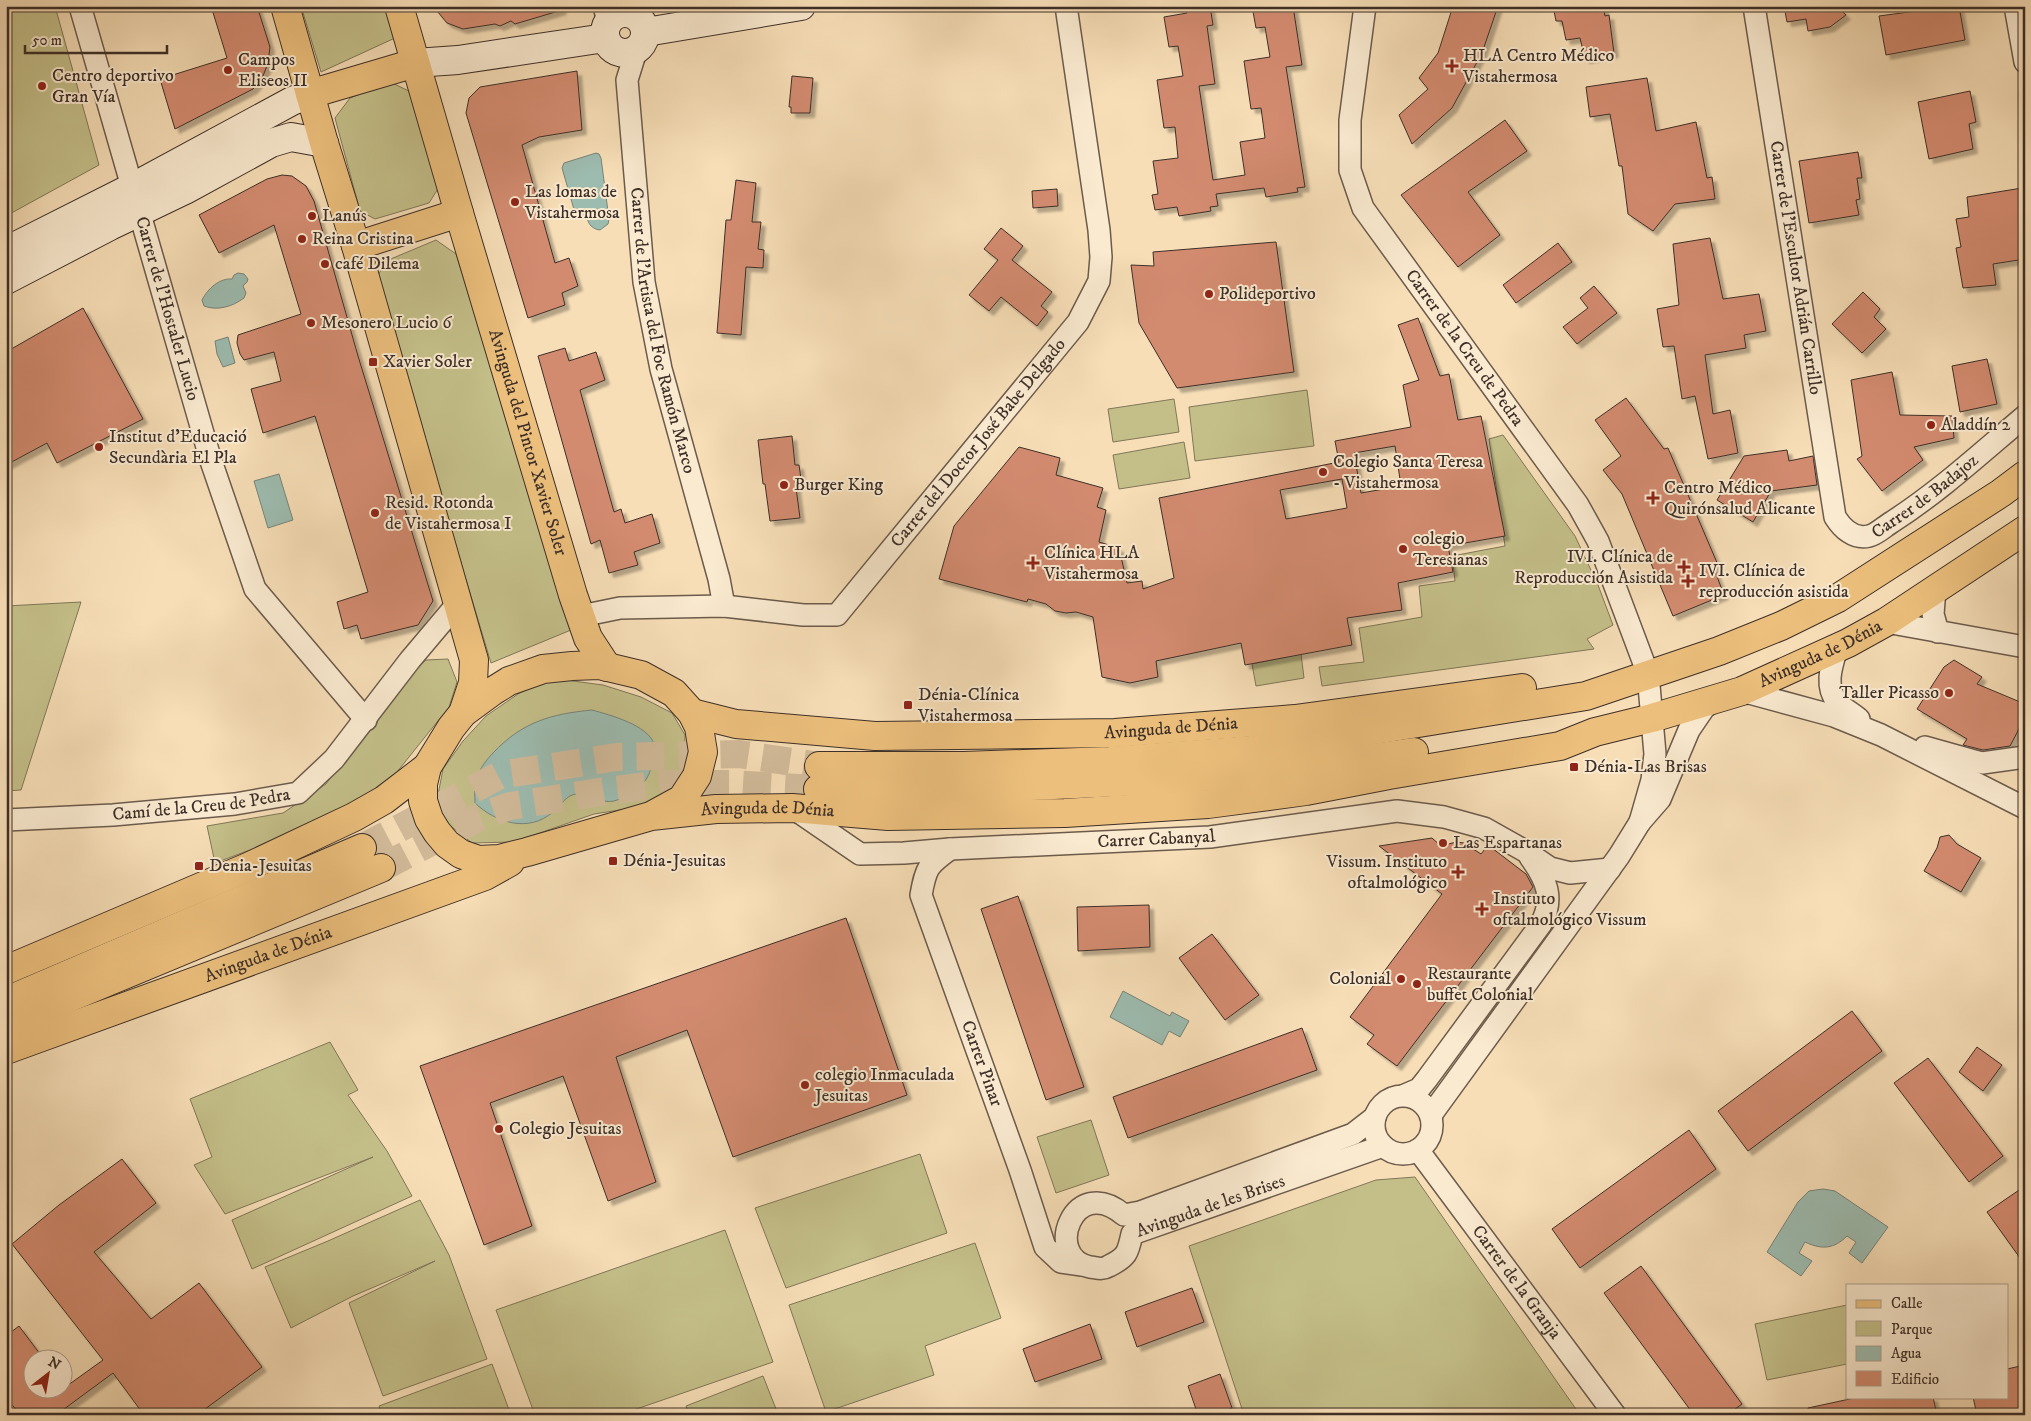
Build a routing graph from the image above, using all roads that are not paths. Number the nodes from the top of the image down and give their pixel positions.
1 (80, 6) edge
2 (285, 6) edge
3 (399, 6) edge
4 (801, 6) edge
5 (1066, 6) edge
6 (1365, 6) edge
7 (1754, 6) edge
8 (2015, 6) edge
9 (626, 22) edge
10 (2025, 62) edge
11 (415, 63) junction
12 (310, 94) junction
13 (324, 143) junction
14 (137, 199) junction
15 (459, 213) junction
16 (356, 246) junction
17 (6, 251) edge
18 (6, 280) edge
19 (2025, 416) edge
20 (2025, 475) edge
21 (1841, 527) joint
22 (2025, 530) edge
23 (1935, 589) junction
24 (458, 603) junction
25 (724, 606) junction
26 (581, 616) junction
27 (1886, 622) junction
28 (1938, 632) junction
29 (2025, 647) edge
30 (1837, 648) junction
31 (607, 667) junction
32 (1648, 674) junction
33 (1742, 691) junction
34 (1712, 701) junction
35 (463, 713) junction
36 (692, 713) junction
37 (1652, 718) junction
38 (366, 720) junction
39 (1596, 732) junction
40 (1880, 735) junction
41 (2025, 757) edge
42 (427, 767) junction
43 (792, 808) junction
44 (2025, 808) edge
45 (651, 816) junction
46 (6, 820) edge
47 (1640, 822) junction
48 (362, 848) tunnel mouth
49 (950, 849) junction
50 (1525, 851) junction
51 (527, 852) junction
52 (381, 868) tunnel mouth
53 (1610, 869) junction
54 (6, 970) edge
55 (6, 1001) edge
56 (6, 1024) edge
57 (6, 1050) edge
58 (1405, 1096) junction
59 (1431, 1115) junction
60 (1375, 1116) junction
61 (1384, 1146) junction
62 (1418, 1150) junction
63 (1082, 1265) junction
64 (1615, 1415) edge

1 - 14 street, Carrer de l'Hostaler Lucio
2 - 12 main road
3 - 11 main road, Avinguda del Pintor Xavier Soler
4 - 9 street
5 - 25 street, Carrer del Doctor José Babe Delgado
6 - 32 street, Carrer de la Creu de Pedra
7 - 21 street, Carrer de l'Escultor Adrián Carrillo
8 - 10 street
9 - 11 street
9 - 25 street, Carrer de l'Artista del Foc Ramón Marco
11 - 12 main road
11 - 15 main road, Avinguda del Pintor Xavier Soler
12 - 13 main road
12 - 14 street
13 - 14 street
13 - 16 main road
14 - 17 street
14 - 18 street
14 - 38 street, Carrer de l'Hostaler Lucio
15 - 16 main road
15 - 26 main road, Avinguda del Pintor Xavier Soler
16 - 24 main road
19 - 21 street, Carrer de Badajoz
20 - 32 main road, Avinguda de Dénia
22 - 23 main road, Avinguda de Dénia
23 - 27 main road, Avinguda de Dénia
23 - 28 street
24 - 35 main road
24 - 38 street, Camí de la Creu de Pedra
25 - 26 street, Carrer del Doctor José Babe Delgado
26 - 31 main road, Avinguda del Pintor Xavier Soler
27 - 28 street
27 - 30 main road, Avinguda de Dénia
28 - 29 street
30 - 33 main road, Avinguda de Dénia
30 - 40 street
31 - 35 main road, Avinguda de Dénia
31 - 36 main road, Avinguda de Dénia
32 - 36 main road, Avinguda de Dénia
32 - 37 street, Carrer de la Creu de Pedra
32 - 39 main road, Avinguda de Dénia
33 - 34 main road, Avinguda de Dénia
33 - 40 street
34 - 37 main road, Avinguda de Dénia
34 - 47 street
35 - 42 main road, Avinguda de Dénia
36 - 45 main road, Avinguda de Dénia
37 - 39 main road, Avinguda de Dénia
37 - 47 street
38 - 46 street, Camí de la Creu de Pedra
39 - 43 main road, Avinguda de Dénia
40 - 41 street
40 - 44 street
42 - 51 main road, Avinguda de Dénia
42 - 54 main road, Avinguda de Dénia
43 - 45 main road, Avinguda de Dénia
43 - 49 street, Carrer Cabanyal
45 - 51 main road, Avinguda de Dénia
47 - 53 street
48 - 55 main road
49 - 50 street, Carrer Cabanyal
49 - 63 street, Carrer Pinar
50 - 53 street
50 - 58 street
51 - 57 main road, Avinguda de Dénia
52 - 56 main road, Avinguda de Dénia
53 - 59 street
58 - 59 street
58 - 60 street
59 - 62 street
60 - 61 street
60 - 63 street, Avinguda de les Brises
61 - 62 street
61 - 63 street, Avinguda de les Brises
62 - 64 street, Carrer de la Granja

